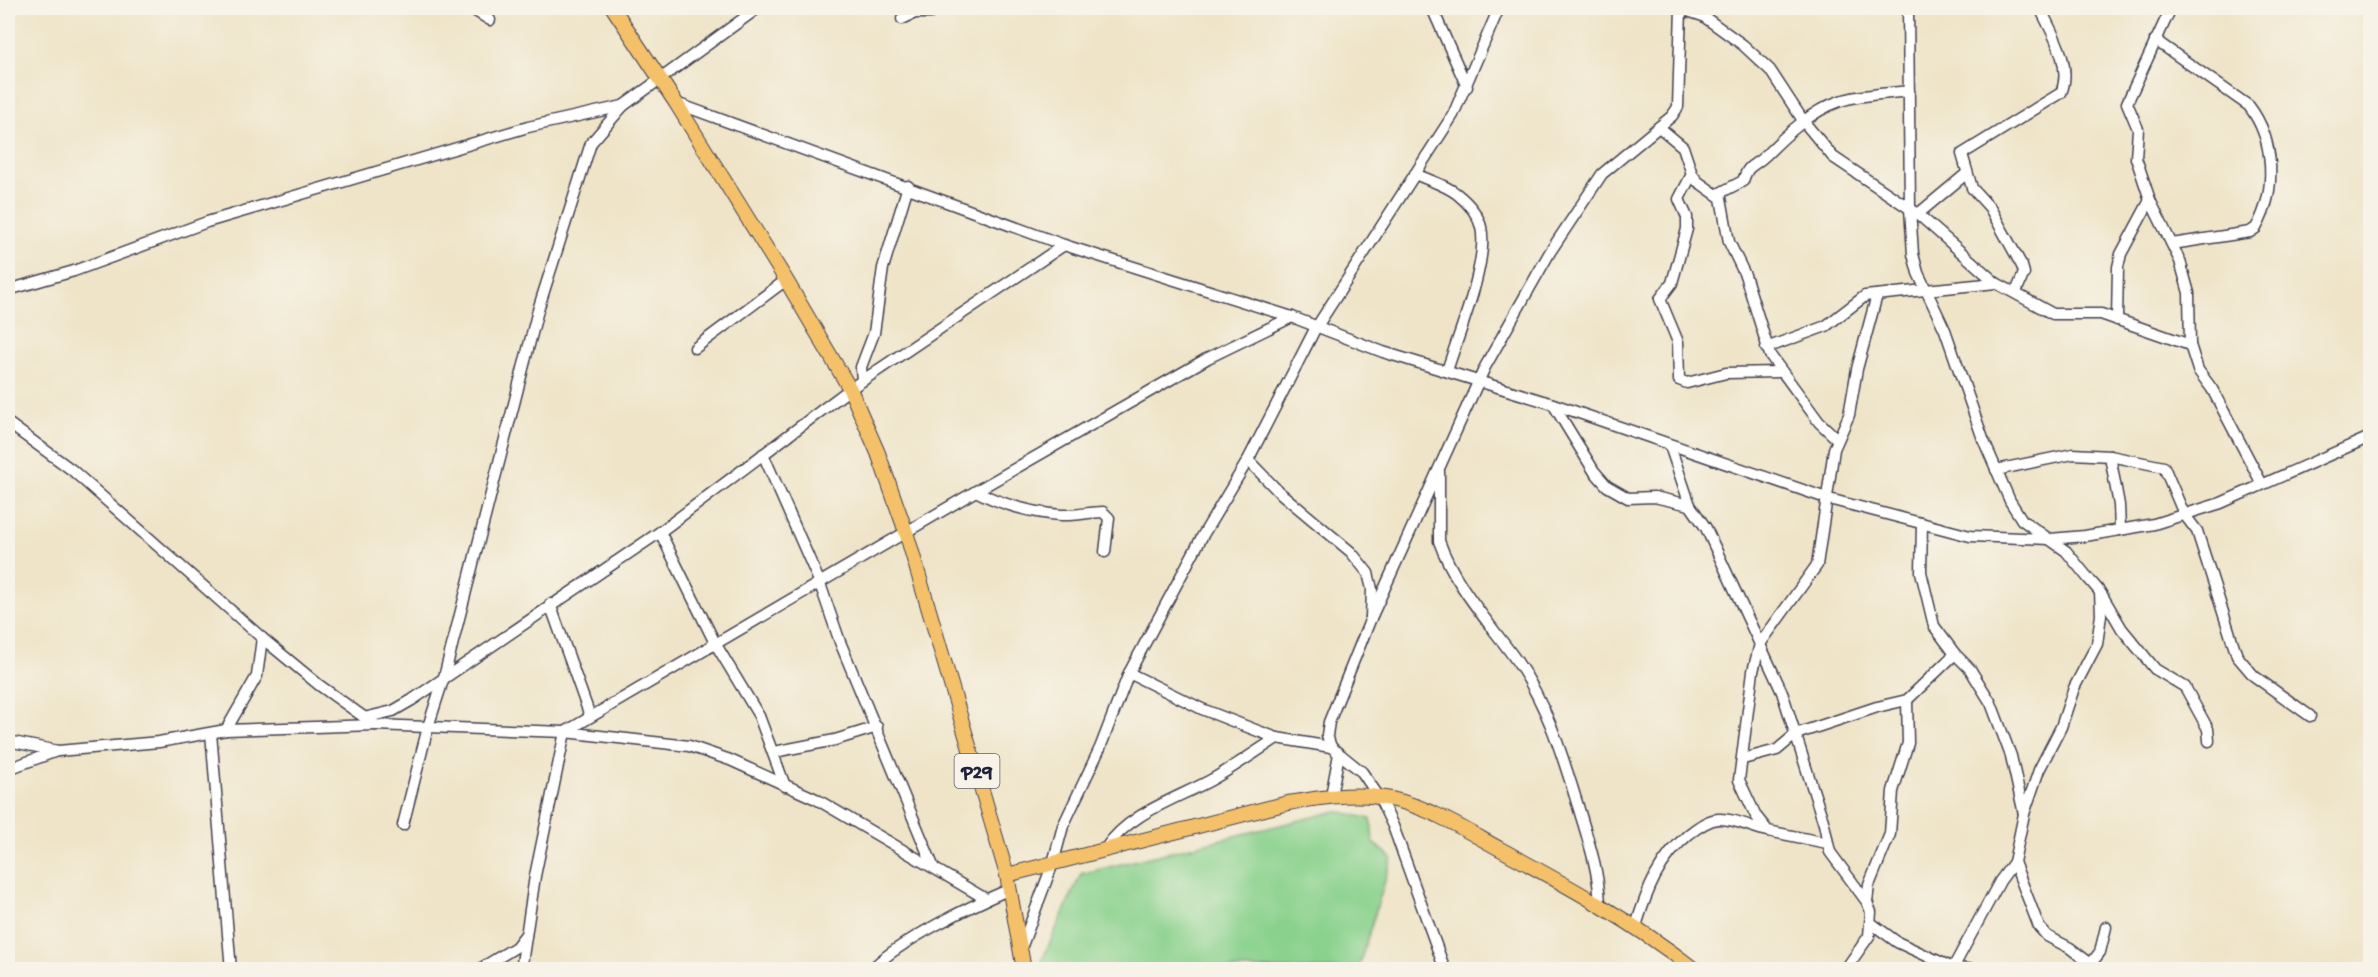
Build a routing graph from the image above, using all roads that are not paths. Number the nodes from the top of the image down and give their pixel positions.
1 (470, 8) edge
2 (613, 8) edge
3 (758, 8) edge
4 (936, 8) edge
5 (1432, 8) edge
6 (1499, 8) edge
7 (1680, 8) edge
8 (1908, 8) edge
9 (2040, 8) edge
10 (2171, 8) edge
11 (902, 19) dead end
12 (490, 20) dead end
13 (2155, 40) junction
14 (660, 79) junction
15 (1467, 87) junction
16 (1909, 91) junction
17 (676, 103) junction
18 (623, 106) junction
19 (1804, 122) junction
20 (1659, 127) junction
21 (1415, 174) junction
22 (1692, 174) junction
23 (1966, 174) junction
24 (908, 186) junction
25 (1718, 194) junction
26 (2150, 200) junction
27 (1914, 212) junction
28 (1064, 244) junction
29 (2172, 244) junction
30 (786, 280) junction
31 (1996, 283) junction
32 (8, 290) edge
33 (1928, 290) junction
34 (2016, 292) junction
35 (1877, 295) junction
36 (1292, 317) junction
37 (2117, 320) junction
38 (1318, 326) junction
39 (2190, 345) junction
40 (695, 348) dead end
41 (1766, 348) junction
42 (1447, 371) junction
43 (1780, 372) junction
44 (1478, 380) junction
45 (862, 381) junction
46 (850, 389) junction
47 (1553, 404) junction
48 (8, 423) edge
49 (2370, 437) edge
50 (1837, 439) junction
51 (1670, 446) junction
52 (763, 454) junction
53 (2110, 456) junction
54 (1248, 460) junction
55 (1439, 468) junction
56 (1996, 470) junction
57 (2262, 484) junction
58 (976, 491) junction
59 (1828, 499) junction
60 (1690, 505) junction
61 (2184, 514) junction
62 (1922, 524) junction
63 (2120, 530) junction
64 (660, 532) junction
65 (906, 532) junction
66 (2050, 539) junction
67 (1105, 552) dead end
68 (819, 581) junction
69 (2100, 592) junction
70 (550, 604) junction
71 (1371, 618) junction
72 (262, 638) junction
73 (715, 643) junction
74 (1760, 644) junction
75 (1955, 654) junction
76 (1129, 674) junction
77 (444, 676) junction
78 (1907, 700) junction
79 (2310, 716) dead end
80 (590, 717) junction
81 (372, 721) junction
82 (428, 727) junction
83 (877, 727) junction
84 (226, 730) junction
85 (565, 732) junction
86 (211, 733) junction
87 (1796, 734) junction
88 (1277, 738) junction
89 (8, 741) edge
90 (2210, 741) dead end
91 (1335, 750) junction
92 (58, 751) junction
93 (774, 752) junction
94 (1743, 759) junction
95 (8, 769) edge
96 (785, 786) junction
97 (1331, 796) junction
98 (1379, 797) junction
99 (2024, 814) junction
100 (403, 825) dead end
101 (1768, 831) junction
102 (1827, 843) junction
103 (1104, 849) junction
104 (2014, 862) junction
105 (1053, 863) junction
106 (934, 868) junction
107 (1009, 882) junction
108 (986, 899) junction
109 (1867, 902) junction
110 (1600, 903) junction
111 (1871, 923) junction
112 (1636, 926) junction
113 (2106, 927) dead end
114 (528, 931) junction
115 (526, 949) junction
116 (1020, 951) junction
117 (2089, 967) edge
118 (1953, 968) edge
119 (231, 969) edge
120 (478, 969) edge
121 (521, 969) edge
122 (529, 969) edge
123 (871, 969) edge
124 (1024, 969) edge
125 (1444, 969) edge
126 (1695, 969) edge
127 (1845, 969) edge
128 (1978, 969) edge

1 - 12 street
2 - 14 main road, P29
3 - 14 street
4 - 11 street
5 - 15 street
6 - 15 street
7 - 19 street
7 - 20 street
8 - 16 street
9 - 23 street
10 - 13 street
13 - 26 street
13 - 29 street
14 - 17 main road, P29
14 - 18 street
15 - 21 street
16 - 19 street
16 - 27 street
17 - 24 street
17 - 30 main road, P29
18 - 32 street
18 - 77 street
19 - 25 street
19 - 27 street
20 - 22 street
20 - 44 street
21 - 38 street
21 - 42 street
22 - 25 street
22 - 43 street
23 - 27 street
23 - 34 street
24 - 28 street
24 - 45 street
25 - 41 street
26 - 29 street
26 - 37 street
27 - 31 street
27 - 33 street
28 - 36 street
28 - 45 street
29 - 39 street
30 - 40 street
30 - 46 main road, P29
31 - 33 street
31 - 34 street
33 - 35 street
33 - 56 street
34 - 37 street
35 - 41 street
35 - 50 street
36 - 38 street
36 - 58 street
37 - 39 street
38 - 42 street
38 - 54 street
39 - 57 street
41 - 43 street
42 - 44 street
43 - 50 street
44 - 47 street
44 - 55 street
45 - 46 street
46 - 52 street
46 - 65 main road, P29
47 - 51 street
47 - 60 street
48 - 72 street
49 - 57 street
50 - 59 street
51 - 59 street
51 - 60 street
52 - 64 street
52 - 68 street
53 - 56 street
53 - 61 street
53 - 63 street
54 - 71 street
54 - 76 street
55 - 71 street
55 - 110 street
56 - 66 street
57 - 61 street
58 - 65 street
58 - 67 street
59 - 62 street
59 - 74 street
60 - 74 street
61 - 63 street
61 - 79 street
62 - 66 street
62 - 75 street
63 - 66 street
64 - 70 street
64 - 73 street
65 - 68 street
65 - 107 main road, P29
66 - 69 street
68 - 73 street
68 - 83 street
69 - 90 street
69 - 99 street
70 - 77 street
70 - 80 street
71 - 91 street
72 - 81 street
72 - 84 street
73 - 80 street
73 - 93 street
74 - 87 street
74 - 94 street
75 - 78 street
75 - 99 street
76 - 88 street
76 - 105 street
77 - 81 street
77 - 82 street
78 - 87 street
78 - 109 street
80 - 85 street
81 - 82 street
81 - 84 street
82 - 85 street
82 - 100 street
83 - 93 street
83 - 106 street
84 - 86 street
85 - 96 street
85 - 114 street
86 - 92 street
86 - 119 street
87 - 94 street
87 - 102 street
88 - 91 street
88 - 103 street
89 - 92 street
91 - 97 street
91 - 98 street
92 - 95 street
93 - 96 street
94 - 101 street
96 - 106 street
97 - 98 main road
97 - 103 main road
98 - 110 main road
98 - 125 street
99 - 104 street
101 - 102 street
101 - 112 street
102 - 109 street
103 - 105 main road
104 - 117 street
104 - 118 street
105 - 107 main road
105 - 116 street
106 - 108 street
107 - 108 street
107 - 116 main road
108 - 123 street
109 - 111 street
110 - 112 main road
111 - 118 street
111 - 127 street
112 - 126 main road
113 - 117 street
114 - 115 street
114 - 120 street
115 - 121 street
115 - 122 street
116 - 124 main road
118 - 128 street

